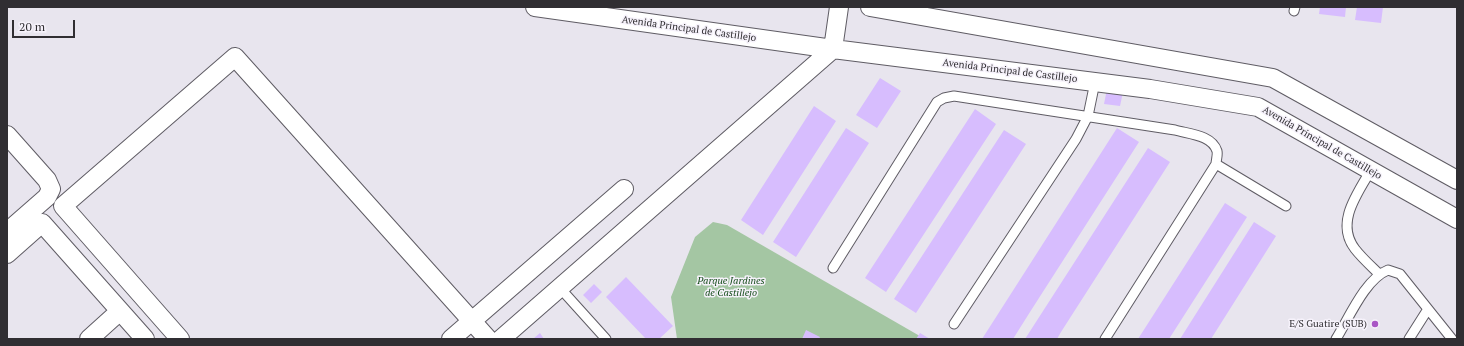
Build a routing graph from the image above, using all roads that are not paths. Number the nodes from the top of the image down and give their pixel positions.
1 (535, 7) edge
2 (839, 7) edge
3 (870, 7) edge
4 (833, 49) junction
5 (1095, 82) junction
6 (1088, 116) junction
7 (7, 135) edge
8 (1216, 164) junction
9 (1370, 170) junction
10 (1457, 180) edge
11 (624, 189) dead end
12 (1286, 206) dead end
13 (1457, 219) edge
14 (7, 232) edge
15 (7, 254) edge
16 (833, 268) dead end
17 (1379, 274) junction
18 (560, 288) junction
19 (1428, 309) junction
20 (120, 311) junction
21 (472, 321) junction
22 (954, 324) dead end
23 (89, 339) edge
24 (145, 339) edge
25 (180, 339) edge
26 (451, 339) edge
27 (488, 339) edge
28 (501, 339) edge
29 (606, 339) edge
30 (1105, 339) edge
31 (1336, 339) edge
32 (1409, 339) edge
33 (1452, 339) edge

1 - 4 street, Avenida Principal de Castillejo
2 - 4 street
3 - 10 street
4 - 5 street, Avenida Principal de Castillejo
4 - 18 street
5 - 6 lane
5 - 9 street, Avenida Principal de Castillejo
6 - 8 lane
6 - 16 lane
6 - 22 lane
7 - 14 street
8 - 12 lane
8 - 30 lane
9 - 13 street, Avenida Principal de Castillejo
9 - 17 lane
11 - 21 street
15 - 20 street
17 - 19 lane
17 - 31 lane
18 - 28 street
18 - 29 lane
19 - 32 lane
19 - 33 lane
20 - 23 street
20 - 24 street
21 - 25 street
21 - 26 street
21 - 27 street

